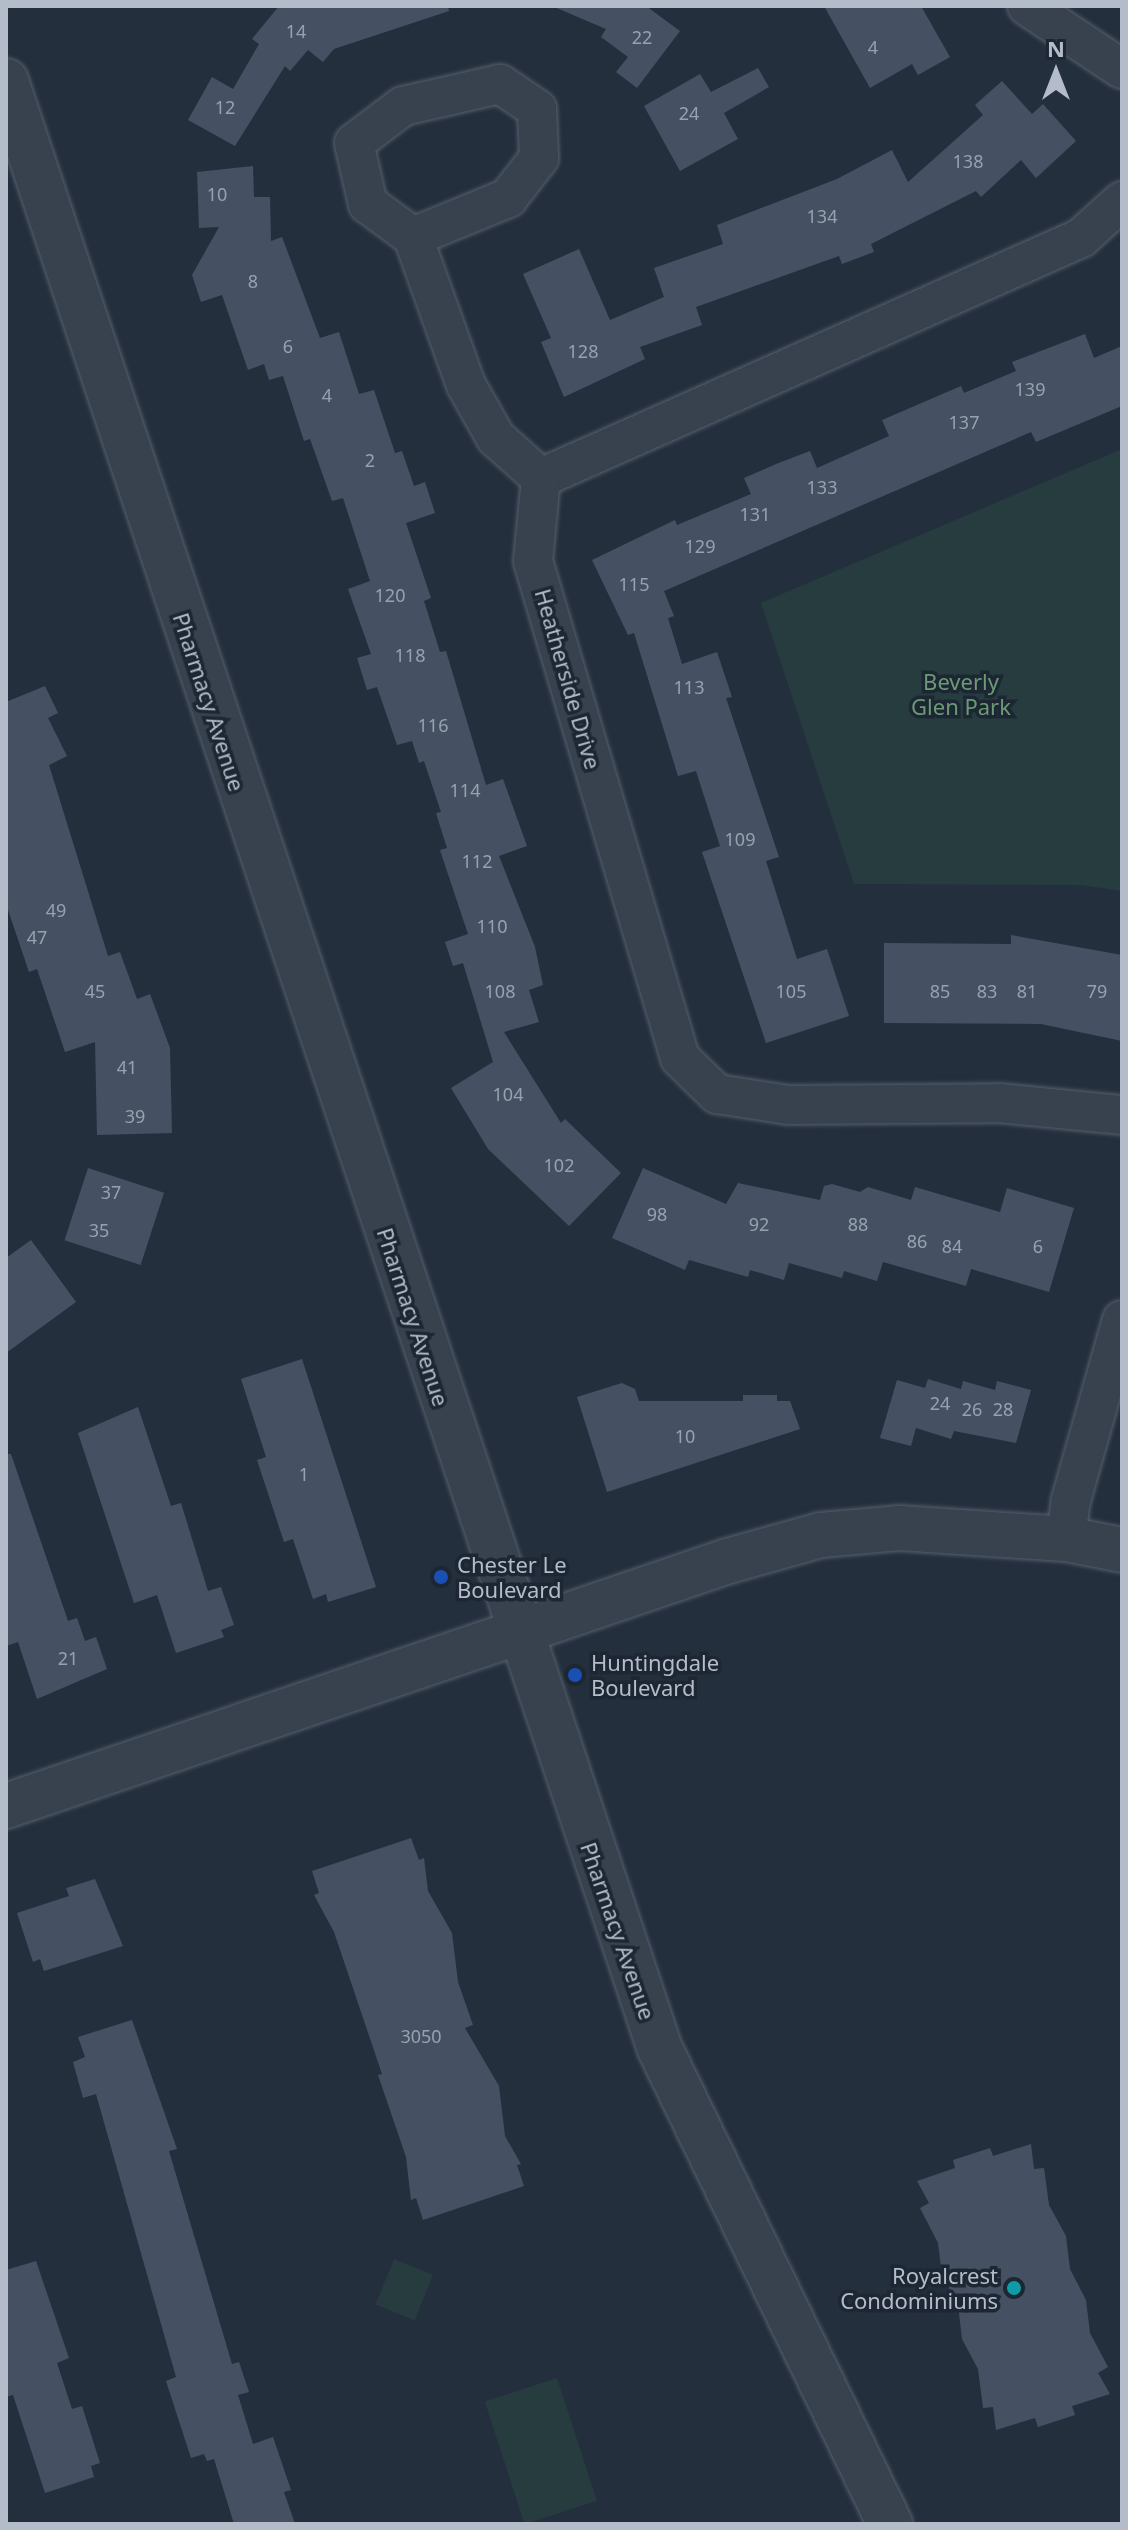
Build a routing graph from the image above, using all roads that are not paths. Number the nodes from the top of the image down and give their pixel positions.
1 (1027, 6) edge
2 (1122, 69) edge
3 (6, 81) edge
4 (1122, 201) edge
5 (413, 237) junction
6 (541, 478) junction
7 (1122, 1115) edge
8 (1122, 1320) edge
9 (1066, 1539) junction
10 (1122, 1550) edge
11 (519, 1633) junction
12 (6, 1806) edge
13 (890, 2524) edge

1 - 2 street
3 - 11 street, Pharmacy Avenue
4 - 6 street
5 - 5 street
5 - 6 street
6 - 7 street, Heatherside Drive
8 - 9 street
9 - 10 street
9 - 11 street
11 - 12 street
11 - 13 street, Pharmacy Avenue

